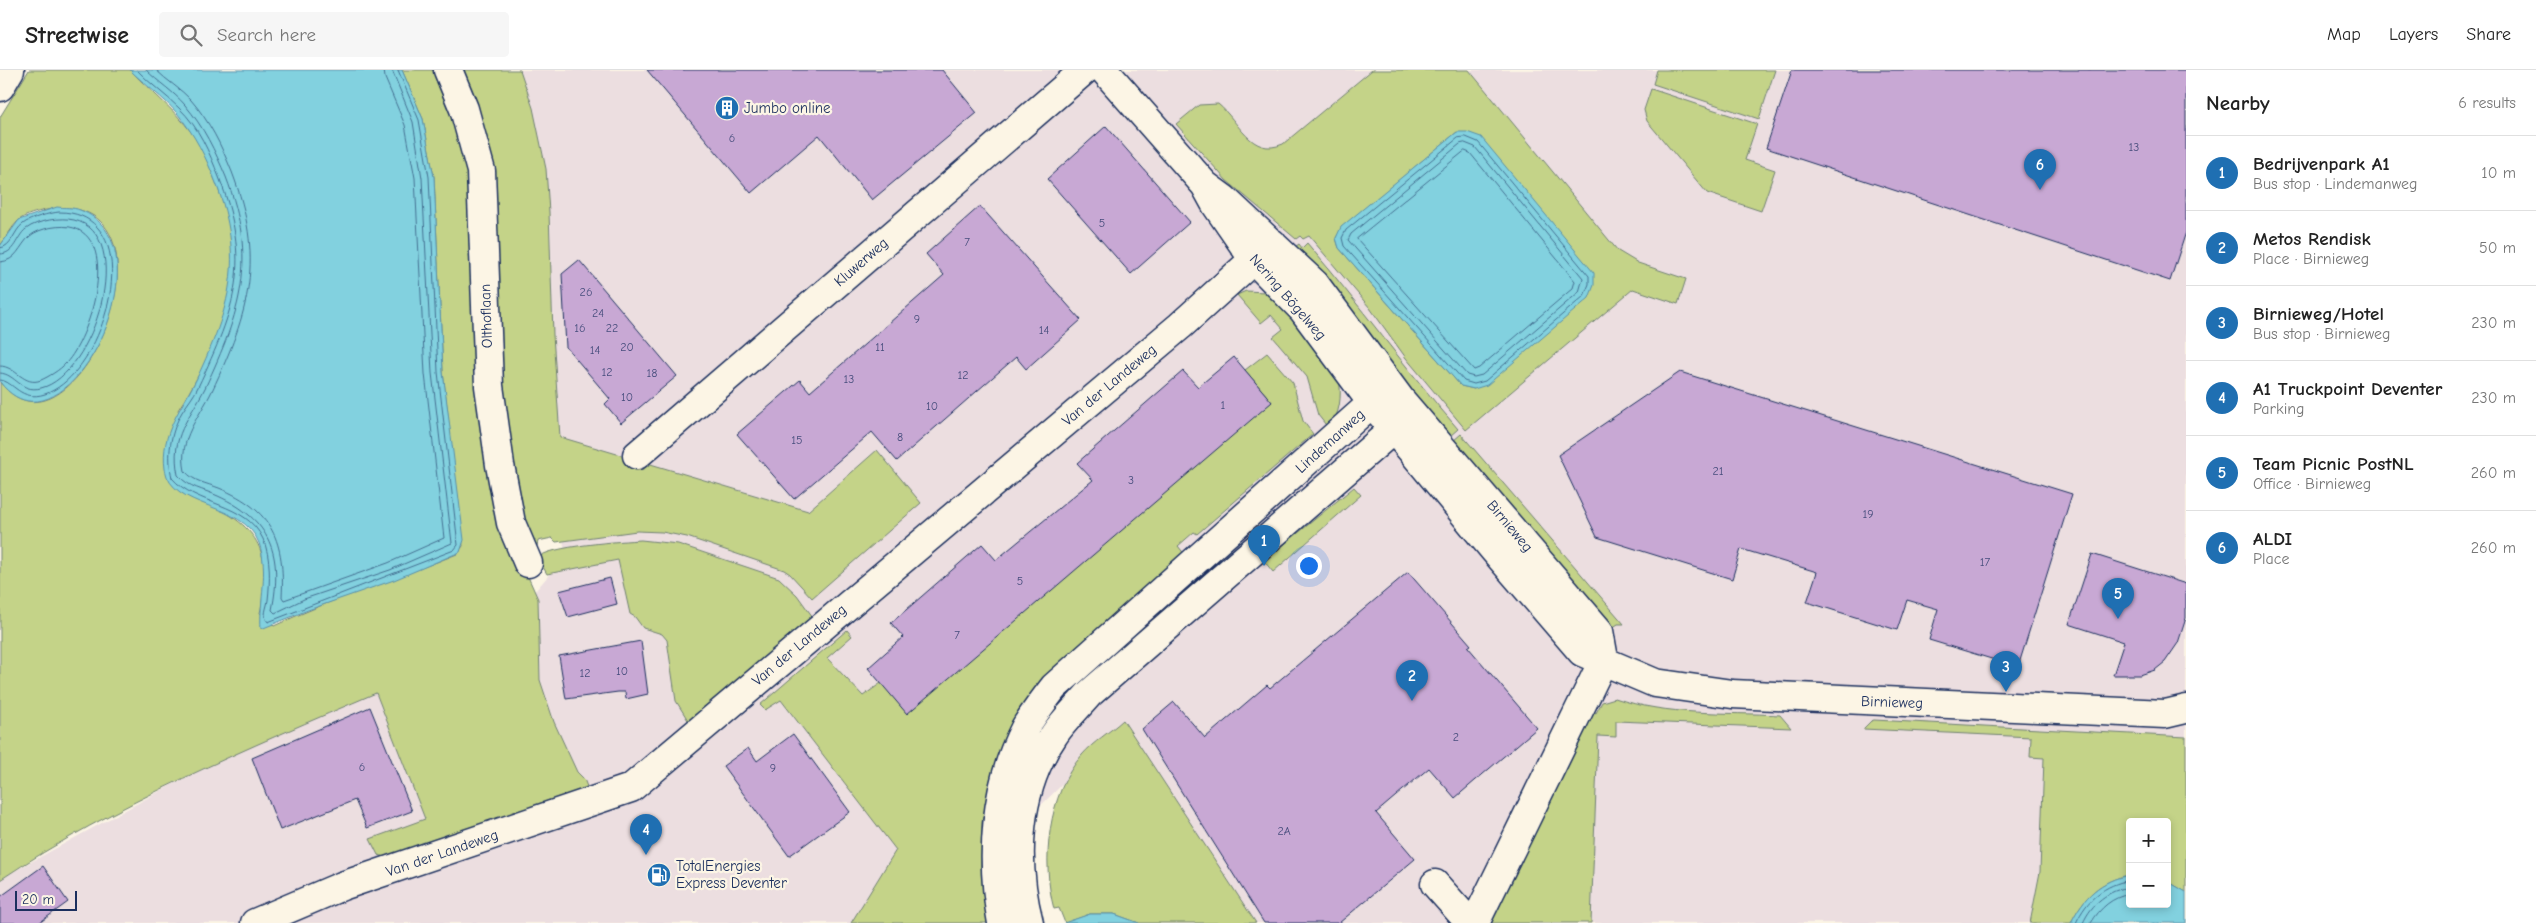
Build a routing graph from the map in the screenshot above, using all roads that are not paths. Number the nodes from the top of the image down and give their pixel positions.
1 (10, 70) edge
2 (448, 70) edge
3 (1085, 70) edge
4 (1104, 70) edge
5 (0, 87) edge
6 (1263, 251) junction
7 (1401, 400) junction
8 (1372, 402) junction
9 (1395, 428) junction
10 (637, 454) dead end
11 (528, 563) dead end
12 (1604, 659) junction
13 (2186, 709) edge
14 (1435, 884) dead end
15 (255, 923) edge
16 (1002, 923) edge
17 (1030, 923) edge
18 (1470, 923) edge
19 (1475, 923) edge

1 - 5 street
2 - 11 street, Olthoflaan
3 - 10 street, Kluwerweg
4 - 6 street, Nering Bögelweg
6 - 7 street, Nering Bögelweg
6 - 8 street, Nering Bögelweg
6 - 15 street, Van der Landeweg
7 - 8 street, Lindemanweg
7 - 9 street
7 - 12 street, Birnieweg
8 - 9 street, Nering Bögelweg
8 - 16 street, Lindemanweg
9 - 12 street, Birnieweg
9 - 17 street
12 - 13 street, Birnieweg
12 - 19 street
14 - 18 street

